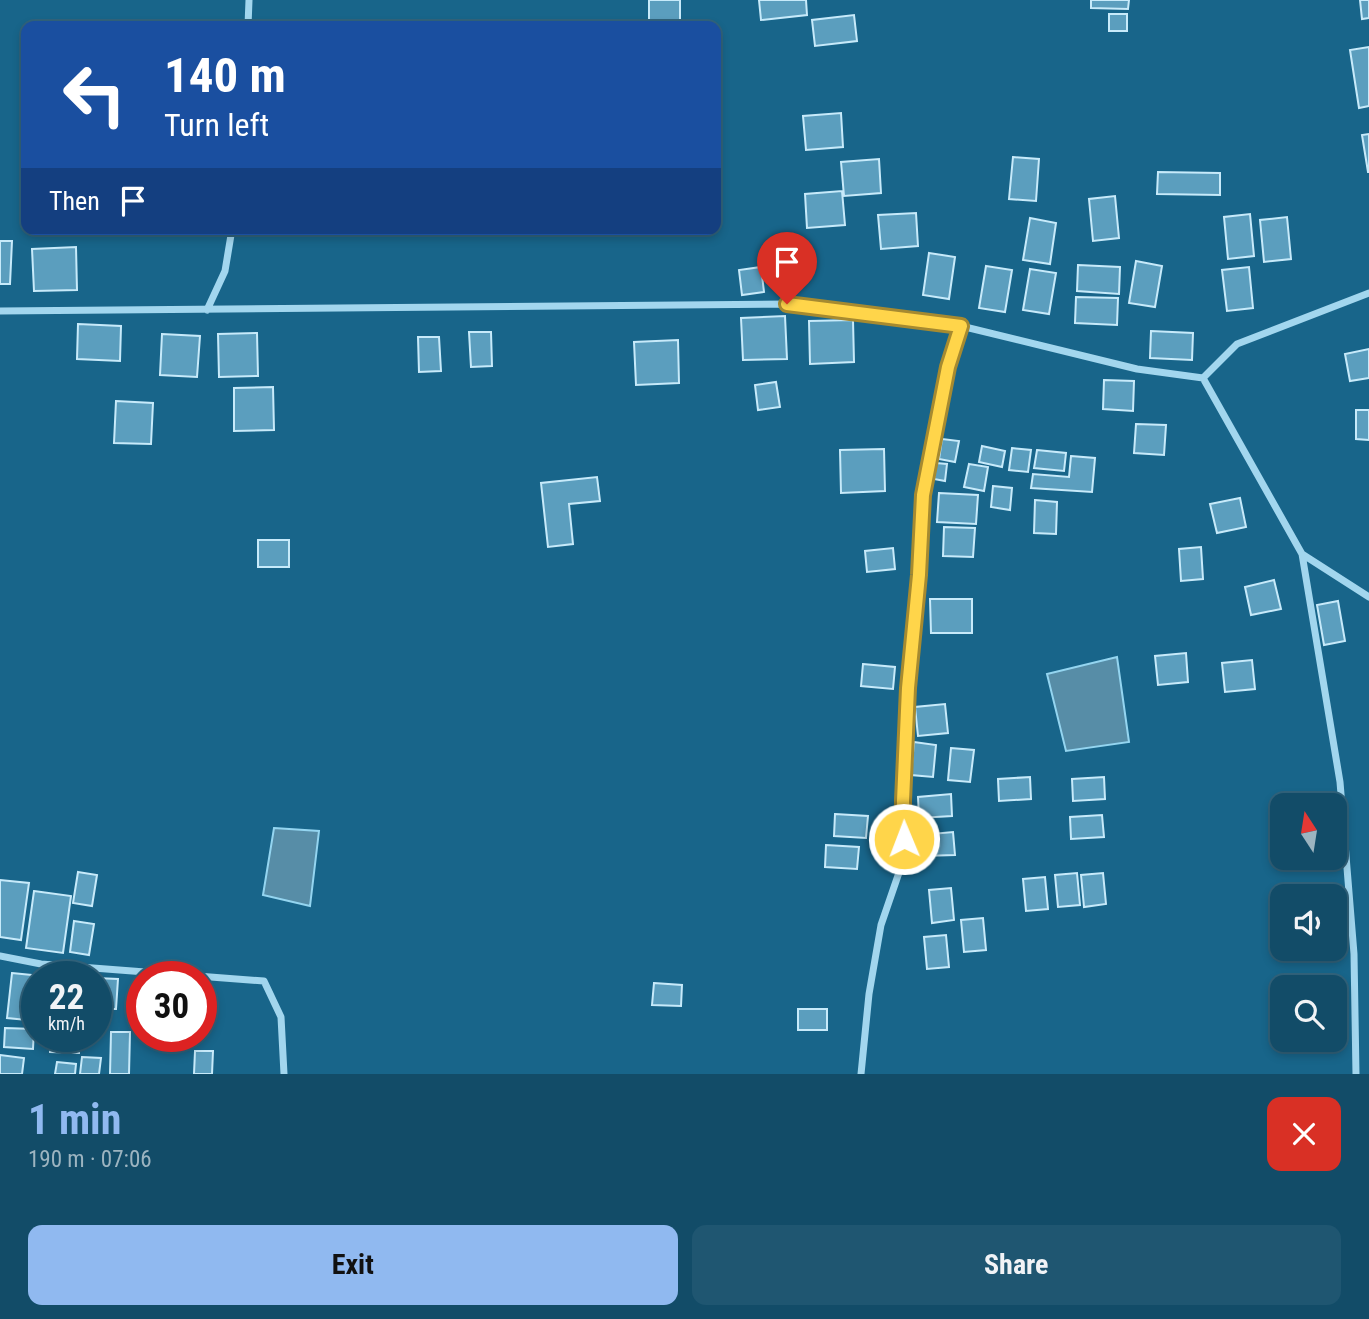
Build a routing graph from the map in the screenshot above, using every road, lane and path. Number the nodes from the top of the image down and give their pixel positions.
1 (249, 0) edge
2 (248, 21) edge
3 (231, 235) edge
4 (1369, 293) edge
5 (207, 310) junction
6 (0, 311) edge
7 (961, 326) junction
8 (1203, 378) junction
9 (1302, 554) junction
10 (1369, 597) edge
11 (0, 956) edge
12 (284, 1074) edge
13 (861, 1074) edge
14 (1356, 1074) edge

1 - 2 street
3 - 5 street
4 - 8 street
5 - 6 street
5 - 7 street
7 - 8 street
7 - 13 street
8 - 9 street
9 - 10 street
9 - 14 street
11 - 12 street

